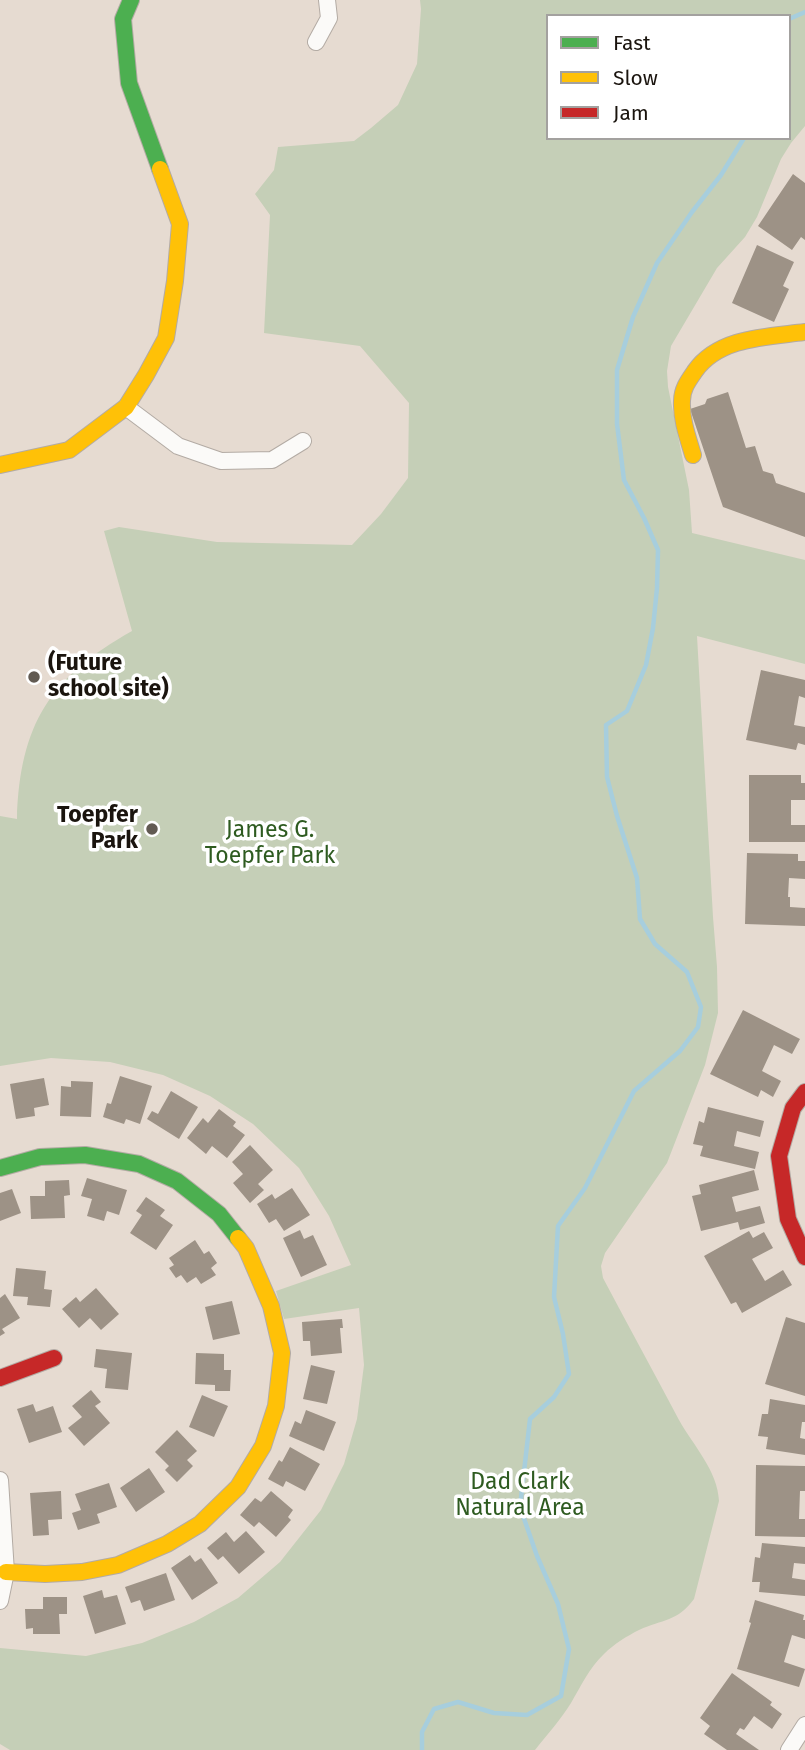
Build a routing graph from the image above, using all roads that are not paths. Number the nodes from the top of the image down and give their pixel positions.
1 (131, 0) edge
2 (327, 0) edge
3 (316, 42) dead end
4 (805, 332) edge
5 (126, 407) junction
6 (303, 442) dead end
7 (693, 455) dead end
8 (0, 465) edge
9 (805, 1092) edge
10 (0, 1168) edge
11 (805, 1257) edge
12 (54, 1358) dead end
13 (0, 1378) edge
14 (0, 1480) edge
15 (6, 1572) junction
16 (0, 1601) edge
17 (805, 1726) edge
18 (789, 1750) edge

1 - 5 street
2 - 3 street
4 - 7 street
5 - 6 street
5 - 8 street
9 - 11 street
10 - 15 street
12 - 13 street
14 - 15 street
15 - 16 street
17 - 18 street

